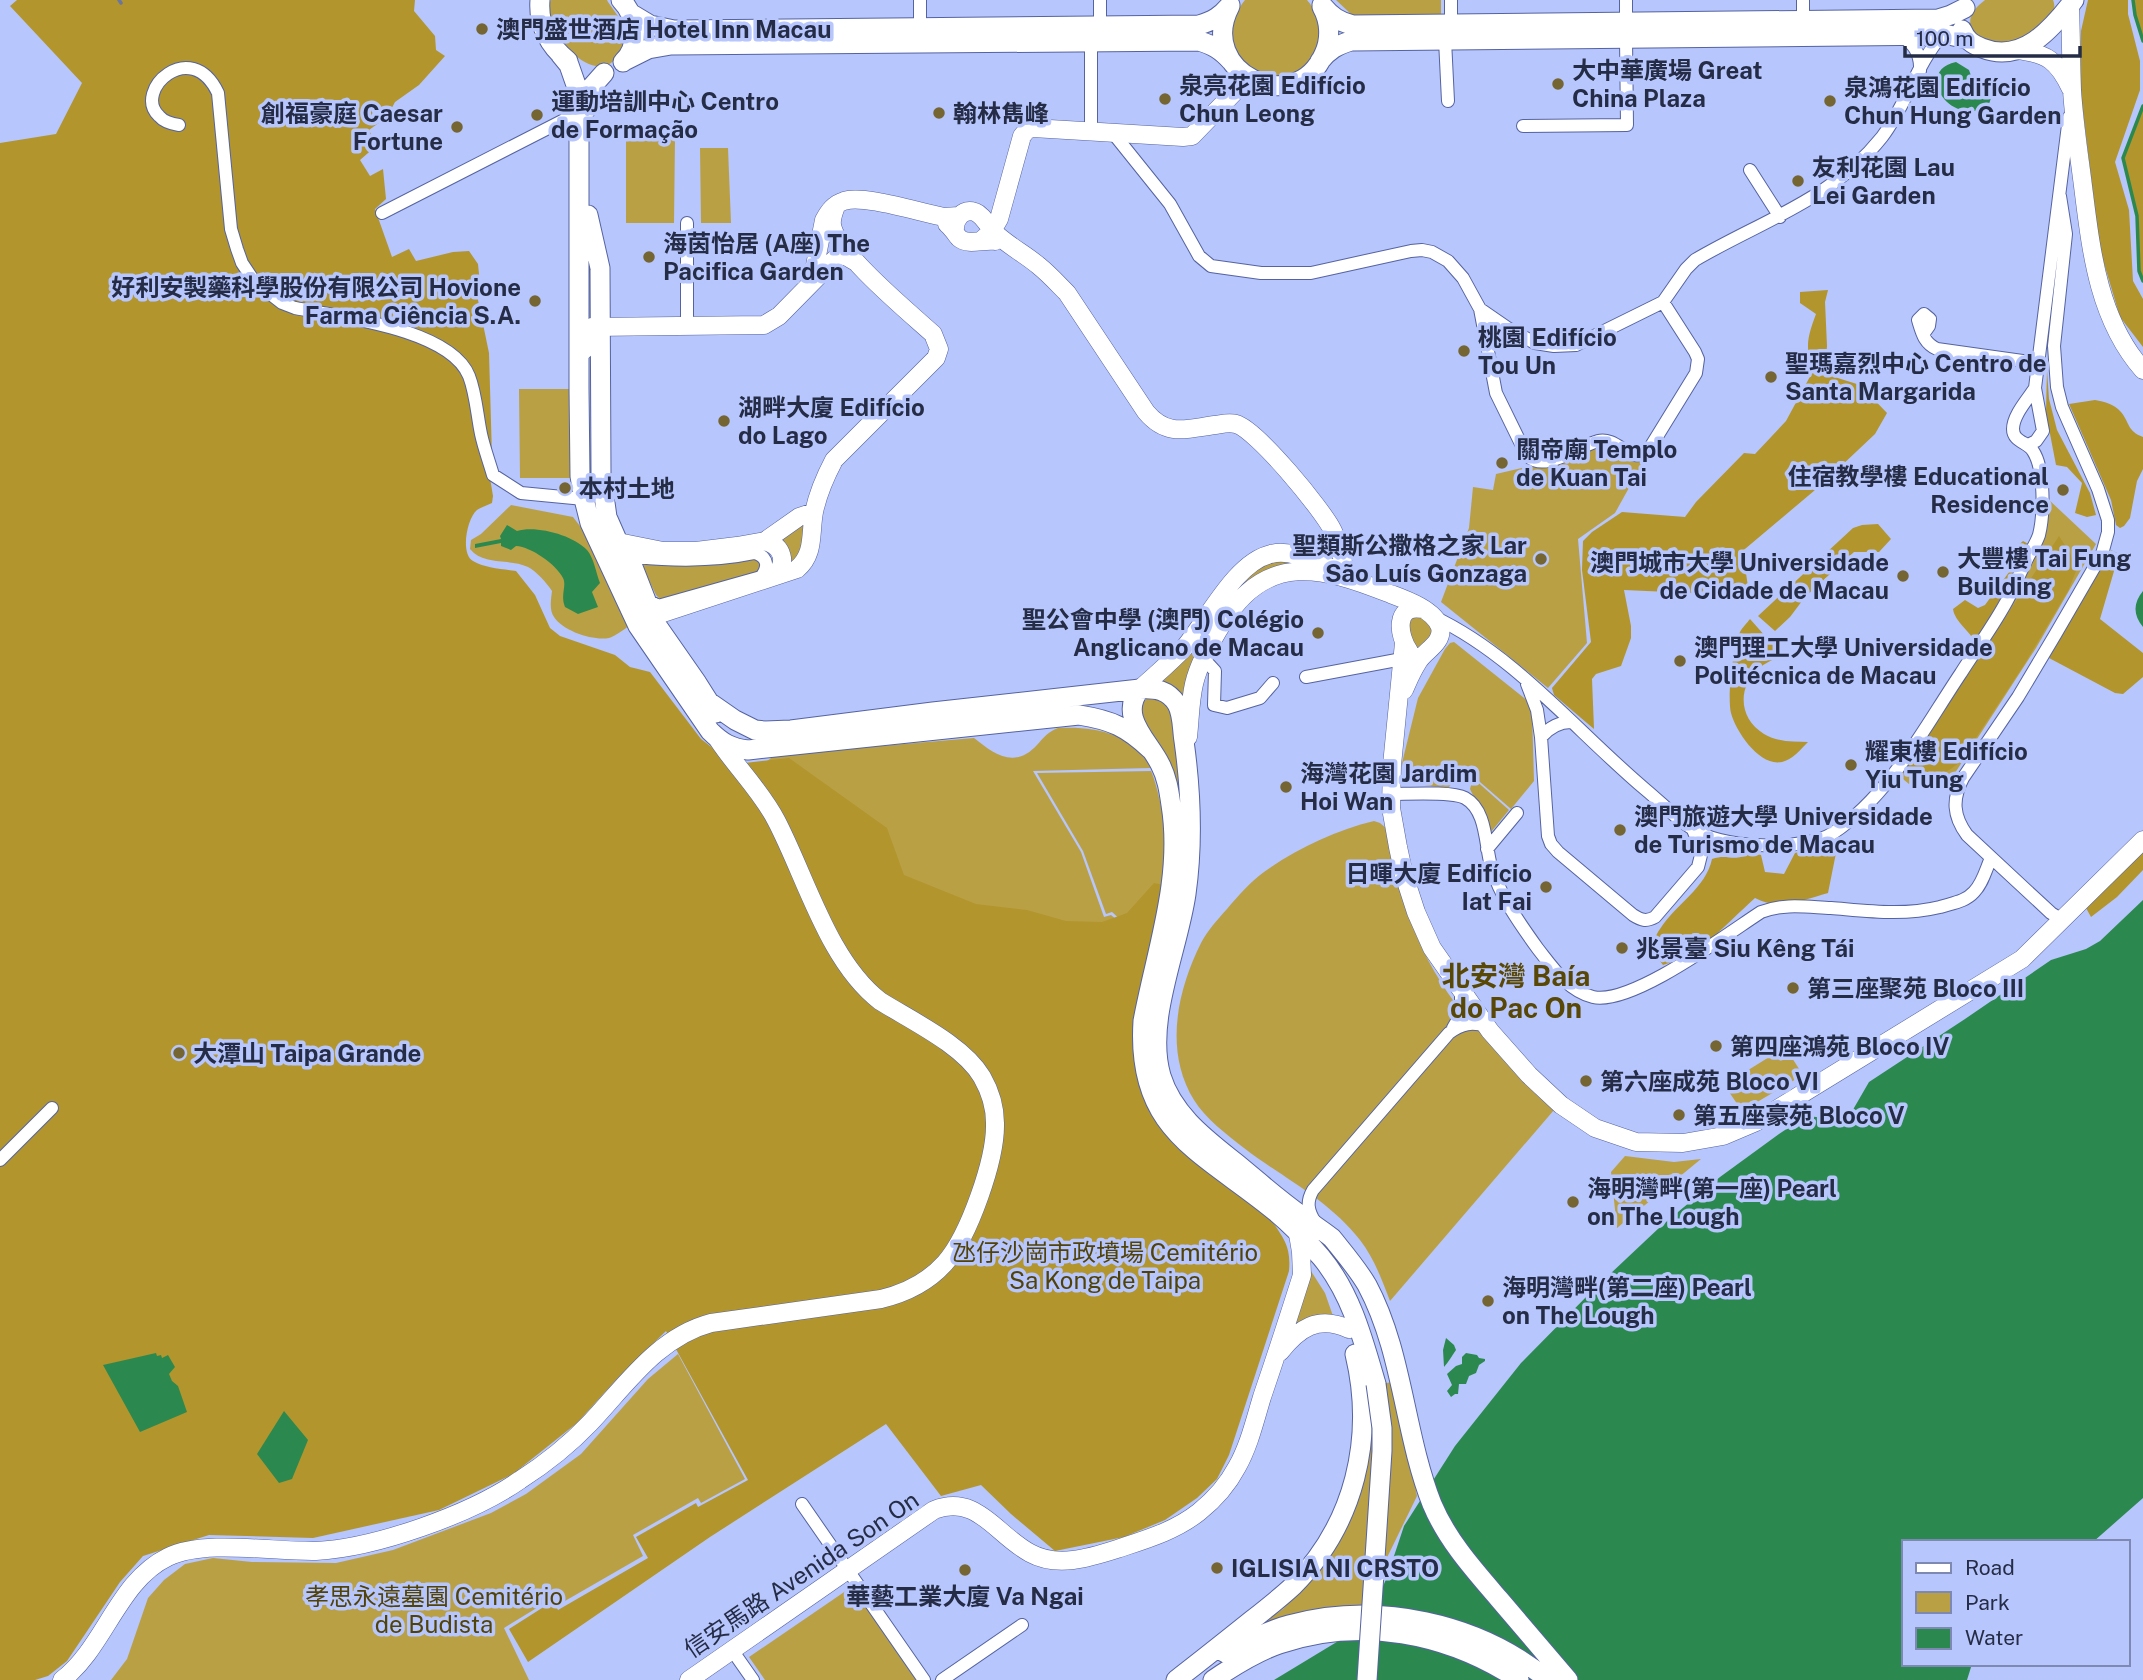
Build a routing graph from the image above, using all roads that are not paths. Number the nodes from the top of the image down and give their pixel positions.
1 (540, 0) edge
2 (920, 0) edge
3 (1100, 0) edge
4 (1451, 0) edge
5 (1626, 0) edge
6 (1803, 0) edge
7 (1232, 2) edge
8 (1320, 3) edge
9 (1967, 3) edge
10 (2072, 3) edge
11 (625, 4) edge
12 (1803, 21) junction
13 (920, 28) junction
14 (1626, 30) junction
15 (1448, 32) junction
16 (1095, 34) junction
17 (1898, 35) junction
18 (1942, 35) junction
19 (1967, 39) junction
20 (2016, 50) junction
21 (560, 54) junction
22 (626, 60) junction
23 (1231, 61) junction
24 (1320, 61) junction
25 (1920, 72) junction
26 (604, 73) junction
27 (1248, 78) junction
28 (2072, 93) junction
29 (1448, 101) dead end
30 (573, 121) junction
31 (179, 125) dead end
32 (1523, 126) dead end
33 (1091, 127) junction
34 (1199, 128) junction
35 (1113, 133) junction
36 (1750, 170) dead end
37 (2060, 196) junction
38 (837, 204) junction
39 (382, 213) dead end
40 (1780, 217) junction
41 (687, 223) dead end
42 (957, 224) junction
43 (990, 231) junction
44 (859, 264) junction
45 (812, 281) junction
46 (1662, 302) junction
47 (1480, 309) junction
48 (687, 325) junction
49 (600, 326) junction
50 (1924, 332) dead end
51 (2038, 363) junction
52 (2143, 370) edge
53 (579, 388) junction
54 (2035, 388) junction
55 (2028, 445) junction
56 (584, 499) junction
57 (814, 512) junction
58 (1334, 531) junction
59 (765, 541) junction
60 (618, 542) junction
61 (1318, 562) junction
62 (768, 576) junction
63 (1271, 576) junction
64 (1355, 580) junction
65 (623, 596) junction
66 (1224, 607) junction
67 (1427, 612) junction
68 (651, 617) junction
69 (1401, 622) junction
70 (1461, 633) junction
71 (1429, 648) junction
72 (1403, 651) junction
73 (1203, 658) junction
74 (1306, 677) dead end
75 (1525, 681) junction
76 (1273, 683) dead end
77 (1140, 689) junction
78 (1398, 703) junction
79 (712, 704) junction
80 (1571, 722) junction
81 (1541, 737) junction
82 (719, 741) junction
83 (748, 750) junction
84 (1151, 750) junction
85 (1186, 754) junction
86 (759, 793) junction
87 (1391, 794) junction
88 (1517, 813) dead end
89 (1693, 830) junction
90 (2143, 840) edge
91 (1487, 849) junction
92 (1990, 858) junction
93 (2062, 920) junction
94 (1461, 989) junction
95 (1487, 1026) junction
96 (1449, 1032) junction
97 (52, 1108) dead end
98 (0, 1160) edge
99 (1307, 1226) junction
100 (1349, 1329) junction
101 (1275, 1357) junction
102 (1381, 1384) junction
103 (802, 1504) dead end
104 (848, 1571) junction
105 (1022, 1625) dead end
106 (732, 1650) junction
107 (1490, 1663) junction
108 (1215, 1671) edge
109 (62, 1680) edge
110 (689, 1680) edge
111 (753, 1680) edge
112 (924, 1680) edge
113 (942, 1680) edge
114 (1176, 1680) edge
115 (1182, 1680) edge
116 (1367, 1680) edge
117 (1378, 1680) edge
118 (1505, 1680) edge
119 (1519, 1680) edge
120 (1548, 1680) edge
121 (1568, 1680) edge

1 - 21 main road
2 - 13 street
3 - 16 street
4 - 15 street
5 - 14 street
6 - 12 street
7 - 16 main road
7 - 23 main road
8 - 15 main road
8 - 24 main road
9 - 12 main road
9 - 19 main road
10 - 20 main road
10 - 28 street
11 - 13 main road
11 - 22 main road
12 - 14 main road
13 - 16 main road
14 - 15 main road
14 - 17 main road
14 - 32 street
15 - 24 main road
15 - 29 street
16 - 22 main road
16 - 23 main road
16 - 33 street
17 - 18 main road
17 - 25 street
18 - 19 main road
18 - 25 street
19 - 20 main road
20 - 28 street
21 - 26 main road
21 - 30 main road
22 - 26 main road
23 - 27 main road
24 - 27 main road
25 - 40 street
26 - 49 main road
27 - 34 street
28 - 37 street
28 - 52 street
30 - 39 street
30 - 53 main road
31 - 56 street
33 - 34 street
33 - 43 street
34 - 35 street
35 - 43 street
35 - 47 street
36 - 40 street
37 - 51 street
37 - 92 street
38 - 42 street
38 - 44 street
38 - 45 street
40 - 46 street
41 - 48 street
42 - 43 street
42 - 43 street
43 - 58 street
44 - 45 street
44 - 57 street
45 - 48 street
46 - 47 street
46 - 47 street
48 - 49 street
49 - 53 street
49 - 60 main road
50 - 51 street
51 - 54 street
53 - 56 main road
54 - 55 street
54 - 55 street
55 - 89 street
56 - 65 main road
57 - 59 street
57 - 62 street
58 - 61 street
58 - 64 street
59 - 60 street
59 - 62 street
60 - 68 main road
61 - 63 street
61 - 64 street
61 - 66 street
62 - 62 street
62 - 68 street
63 - 64 street
63 - 66 street
64 - 67 street
64 - 69 street
65 - 68 street
65 - 82 main road
66 - 73 street
66 - 77 street
67 - 69 street
67 - 70 street
67 - 71 street
68 - 79 main road
69 - 72 street
70 - 71 street
70 - 75 street
71 - 72 street
71 - 78 street
72 - 74 street
72 - 78 street
73 - 76 street
73 - 85 street
75 - 80 street
75 - 81 street
77 - 79 main road
77 - 84 main road
77 - 85 main road
78 - 87 street
79 - 83 main road
80 - 81 street
80 - 89 street
81 - 89 street
82 - 83 main road
82 - 86 street
83 - 84 main road
83 - 86 street
84 - 99 main road
85 - 99 main road
86 - 109 street
87 - 91 street
87 - 94 street
88 - 91 street
90 - 93 street
91 - 92 street
92 - 93 street
93 - 95 street
94 - 95 street
94 - 96 street
95 - 96 street
96 - 99 street
97 - 98 street
99 - 100 main road
99 - 101 street, 信安馬路 Avenida Son On
99 - 102 main road
99 - 121 main road
100 - 101 street
100 - 114 main road
101 - 104 street, 信安馬路 Avenida Son On
102 - 116 main road, bridge
102 - 117 main road
103 - 104 street
104 - 106 street, 信安馬路 Avenida Son On
104 - 112 street
105 - 113 street
106 - 110 street, 信安馬路 Avenida Son On
106 - 111 street
107 - 108 main road
107 - 118 main road
107 - 119 main road
108 - 115 main road
108 - 120 main road

